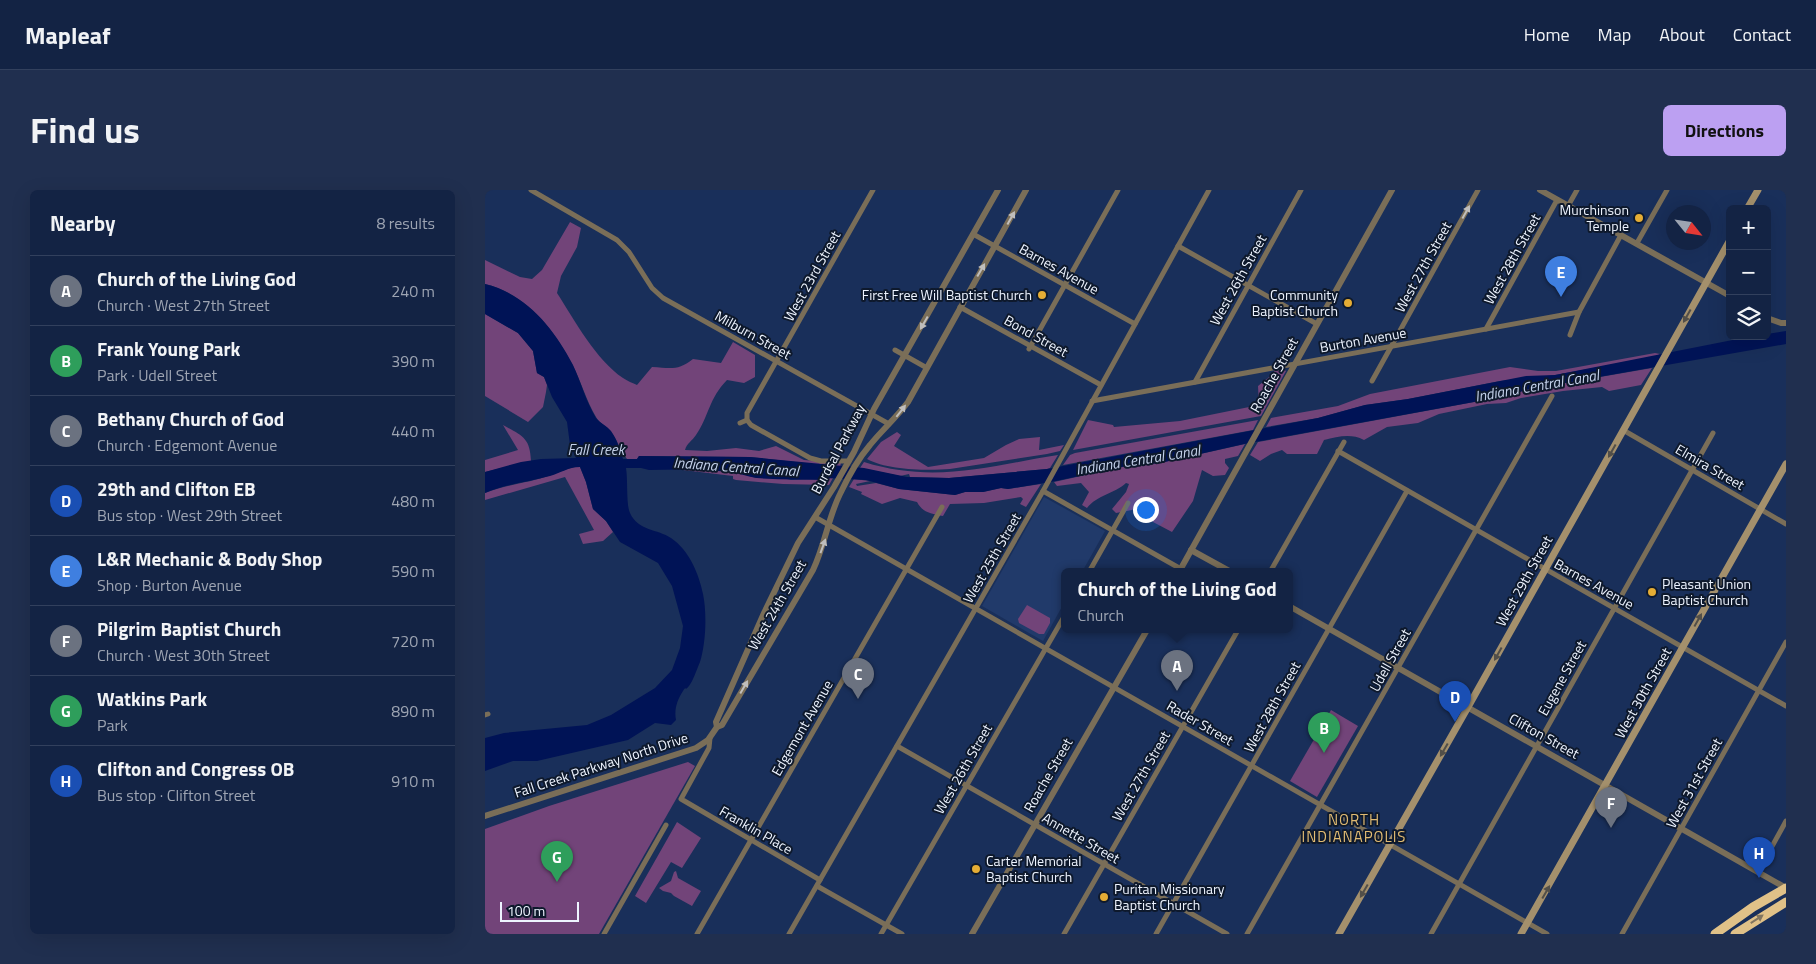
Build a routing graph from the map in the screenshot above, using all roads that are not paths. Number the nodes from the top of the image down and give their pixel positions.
1 (531, 190) edge
2 (873, 190) edge
3 (998, 190) edge
4 (1026, 190) edge
5 (1118, 190) edge
6 (1209, 190) edge
7 (1301, 190) edge
8 (1392, 190) edge
9 (1478, 190) edge
10 (1539, 190) edge
11 (1577, 190) edge
12 (1667, 190) edge
13 (1758, 190) edge
14 (1557, 200) junction
15 (1749, 205) edge
16 (1568, 206) junction
17 (973, 234) junction
18 (1621, 235) junction
19 (1637, 244) junction
20 (995, 246) junction
21 (1178, 246) junction
22 (1726, 247) edge
23 (1706, 282) junction
24 (1248, 285) junction
25 (1065, 286) junction
26 (1728, 295) edge
27 (960, 307) junction
28 (1579, 312) junction
29 (1771, 319) edge
30 (1786, 323) edge
31 (1135, 324) junction
32 (1317, 324) junction
33 (1486, 329) junction
34 (1570, 335) dead end
35 (1391, 346) junction
36 (1030, 347) junction
37 (895, 350) dead end
38 (905, 356) junction
39 (777, 362) junction
40 (1295, 364) junction
41 (927, 368) junction
42 (1372, 381) dead end
43 (1195, 382) junction
44 (1101, 385) junction
45 (1552, 396) dead end
46 (1092, 401) junction
47 (871, 414) junction
48 (747, 420) junction
49 (740, 423) dead end
50 (889, 424) junction
51 (1623, 430) junction
52 (1713, 433) dead end
53 (1344, 442) dead end
54 (1338, 451) junction
55 (847, 463) junction
56 (1786, 464) edge
57 (1692, 470) junction
58 (843, 487) joint
59 (1044, 490) junction
60 (1407, 491) junction
61 (1128, 503) dead end
62 (942, 507) dead end
63 (1761, 509) junction
64 (815, 517) junction
65 (1786, 524) edge
66 (829, 525) junction
67 (1476, 530) junction
68 (1113, 531) junction
69 (1191, 550) junction
70 (1091, 568) edge
71 (1175, 568) edge
72 (1182, 568) edge
73 (1224, 568) edge
74 (1272, 568) edge
75 (907, 569) junction
76 (1545, 569) junction
77 (1293, 608) edge
78 (1614, 608) junction
79 (976, 609) junction
80 (1061, 622) edge
81 (1329, 628) junction
82 (1145, 633) edge
83 (1236, 633) edge
84 (1786, 642) edge
85 (1683, 647) junction
86 (1045, 648) junction
87 (1399, 668) junction
88 (1114, 687) junction
89 (1759, 690) junction
90 (1786, 706) edge
91 (1468, 707) junction
92 (717, 727) junction
93 (1183, 727) junction
94 (710, 738) junction
95 (897, 746) junction
96 (1537, 746) junction
97 (1252, 766) junction
98 (966, 785) junction
99 (1606, 785) junction
100 (1321, 806) junction
101 (485, 816) edge
102 (1786, 821) edge
103 (1035, 824) junction
104 (666, 825) dead end
105 (1681, 828) junction
106 (751, 840) junction
107 (1390, 845) junction
108 (1104, 864) junction
109 (1757, 872) junction
110 (818, 883) junction
111 (1459, 884) junction
112 (1786, 888) edge
113 (1173, 903) junction
114 (1783, 904) edge
115 (1528, 923) junction
116 (886, 925) junction
117 (604, 934) edge
118 (697, 934) edge
119 (789, 934) edge
120 (881, 934) edge
121 (902, 934) edge
122 (972, 934) edge
123 (1064, 934) edge
124 (1156, 934) edge
125 (1227, 934) edge
126 (1247, 934) edge
127 (1339, 934) edge
128 (1431, 934) edge
129 (1521, 934) edge
130 (1547, 934) edge
131 (1622, 934) edge
132 (1714, 934) edge
133 (1735, 934) edge

1 - 39 street, Milburn Street
2 - 39 street, West 23rd Street
3 - 17 street, Burdsal Parkway
20 -> 4 street, Burdsal Parkway
5 - 25 street
6 - 21 street, West 25th Street
7 - 24 street, West 26th Street
8 - 32 street, Roache Street
35 -> 9 street, West 27th Street
10 - 14 street
11 - 16 street
12 - 19 street
13 - 15 main road
14 - 16 street
14 - 33 street, West 28th Street
16 - 18 street
17 - 20 street, Barnes Avenue
17 -> 38 street, Burdsal Parkway
18 - 19 street
18 - 28 street
19 - 23 street
20 - 25 street, Barnes Avenue
27 -> 20 street, Burdsal Parkway
21 - 24 street
21 - 31 street, West 25th Street
22 - 23 main road, West 29th Street
23 - 26 street
23 -> 51 main road, West 29th Street
24 - 32 street
24 - 43 street, West 26th Street
25 - 31 street, Barnes Avenue
25 - 36 street
27 - 36 street, Bond Street
27 - 41 street, Burdsal Parkway
28 - 33 street, Burton Avenue
28 - 34 street
29 - 30 street
31 - 44 street, West 25th Street
32 - 40 street, Roache Street
33 - 35 street, Burton Avenue
35 - 40 street, Burton Avenue
35 - 42 street, West 27th Street
36 - 44 street, Bond Street
37 - 38 street
38 - 41 street
38 - 47 street, Burdsal Parkway
39 - 47 street, Milburn Street
39 - 48 street, West 23rd Street
40 - 43 street, Burton Avenue
40 - 69 street, Roache Street
50 -> 41 street, Burdsal Parkway
43 - 46 street, Burton Avenue
44 - 46 street, West 25th Street
45 - 67 street, Udell Street
46 - 59 street, West 25th Street
47 - 50 street, Milburn Street
47 - 55 street, Burdsal Parkway
48 - 49 street
48 - 55 street
50 - 58 street, Burdsal Parkway
51 - 57 street, Elmira Street
51 -> 76 main road, West 29th Street
52 - 57 street, Eugene Street
53 - 54 street
54 - 60 street, Barnes Avenue
54 - 74 street
55 - 64 street, Burdsal Parkway
56 - 63 main road, West 30th Street
57 - 63 street, Elmira Street
57 - 78 street, Eugene Street
58 - 66 street, West 24th Street
59 - 68 street
59 - 79 street, West 25th Street
60 - 67 street, Barnes Avenue
60 - 81 street, West 28th Street
61 - 68 street
62 - 75 street, Edgemont Avenue
63 - 65 street, Elmira Street
85 -> 63 main road, West 30th Street
64 - 66 street, Rader Street
64 - 92 street, Burdsal Parkway
66 - 75 street, Rader Street
92 -> 66 street, West 24th Street
67 - 76 street, Barnes Avenue
67 - 87 street, Udell Street
68 - 70 street
68 - 71 street
69 - 72 street, Roache Street
69 - 73 street
75 - 79 street, Rader Street
75 - 106 street, Edgemont Avenue
76 - 78 street, Barnes Avenue
76 -> 91 main road, West 29th Street
77 - 81 street, Clifton Street
78 - 85 street, Barnes Avenue
78 - 96 street, Eugene Street
79 - 86 street, Rader Street
79 - 95 street, West 25th Street
80 - 86 street, West 26th Street
81 - 87 street, Clifton Street
81 - 97 street, West 28th Street
82 - 88 street, Roache Street
83 - 93 street, West 27th Street
84 - 89 street, West 31st Street
85 - 89 street, Barnes Avenue
85 - 99 main road, West 30th Street
86 - 88 street, Rader Street
86 - 98 street, West 26th Street
87 - 91 street, Clifton Street
87 - 100 street, Udell Street
88 - 93 street, Rader Street
88 - 103 street, Roache Street
89 - 90 street, Barnes Avenue
89 - 105 street, West 31st Street
91 - 96 street, Clifton Street
91 -> 107 main road, West 29th Street
92 - 94 street, Fall Creek Parkway North Drive
93 - 97 street, Rader Street
93 - 108 street, West 27th Street
94 - 101 street, Fall Creek Parkway North Drive
94 - 106 street, Franklin Place
95 - 98 street, Annette Street
95 - 110 street, West 25th Street
96 - 99 street, Clifton Street
96 - 111 street, Eugene Street
97 - 100 street, Rader Street
97 - 113 street, West 28th Street
98 - 103 street, Annette Street
98 - 116 street, West 26th Street
99 - 105 street, Clifton Street
115 -> 99 main road, West 30th Street
100 - 107 street, Rader Street
100 - 126 street, Udell Street
102 - 109 street
103 - 108 street, Annette Street
103 - 122 street, Roache Street
104 - 117 street
105 - 109 street, Clifton Street
105 - 131 street, West 31st Street
106 - 110 street, Franklin Place
106 - 118 street, Edgemont Avenue
107 - 111 street, Rader Street
107 -> 127 main road, West 29th Street
108 - 113 street, Annette Street
108 - 123 street, West 27th Street
109 - 112 street, Clifton Street
110 - 116 street, Franklin Place
110 - 119 street, West 25th Street
111 - 115 street, Rader Street
111 - 128 street, Eugene Street
112 - 132 highway
113 - 124 street, West 28th Street
113 - 125 street, Annette Street
133 -> 114 highway
115 - 129 main road, West 30th Street
115 - 130 street, Rader Street
116 - 120 street, West 26th Street
116 - 121 street, Franklin Place

